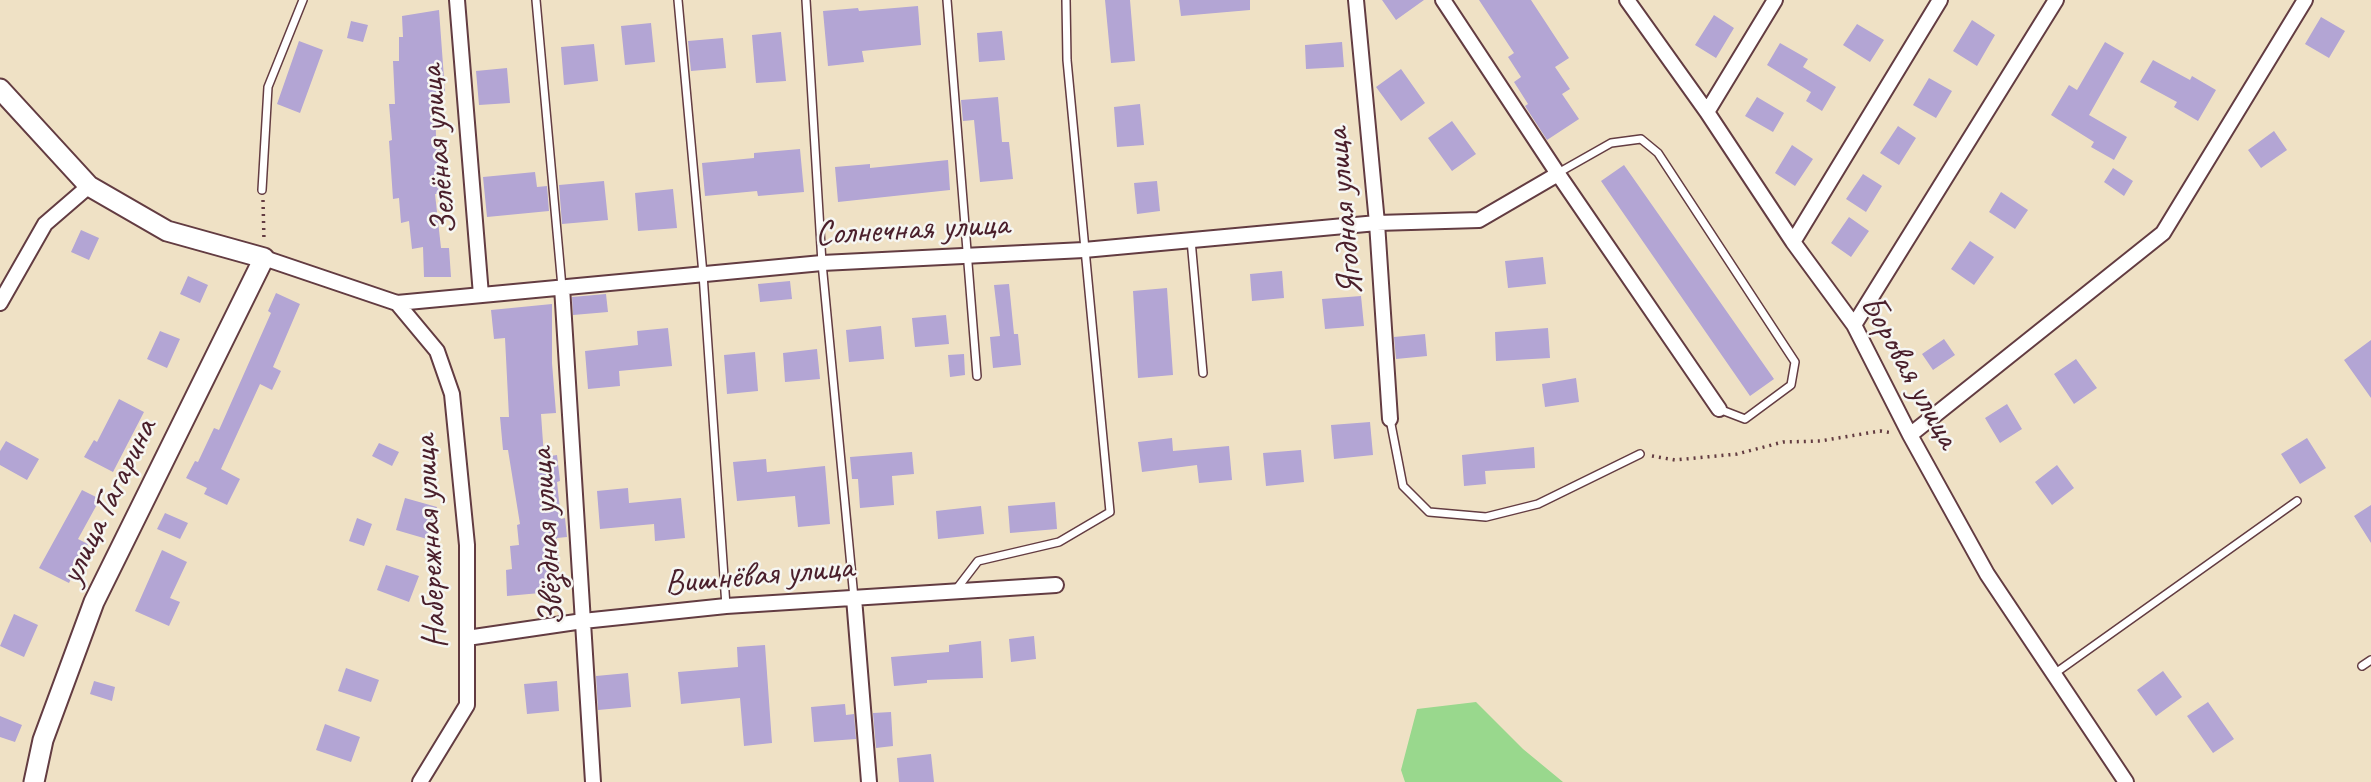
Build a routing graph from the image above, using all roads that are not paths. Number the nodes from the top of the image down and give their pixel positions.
1 (303, 0) edge
2 (457, 0) edge
3 (536, 0) edge
4 (678, 0) edge
5 (806, 0) edge
6 (947, 0) edge
7 (1066, 0) edge
8 (1356, 0) edge
9 (1443, 0) edge
10 (1628, 0) edge
11 (1775, 0) edge
12 (1940, 0) edge
13 (2056, 0) edge
14 (2305, 0) edge
15 (0, 89) edge
16 (1707, 112) junction
17 (1558, 174) junction
18 (89, 186) junction
19 (262, 190) road end
20 (1377, 223) junction
21 (1191, 240) junction
22 (1793, 242) junction
23 (1084, 250) junction
24 (967, 256) junction
25 (264, 258) junction
26 (822, 263) junction
27 (703, 274) junction
28 (562, 288) junction
29 (481, 295) junction
30 (0, 303) edge
31 (397, 303) junction
32 (1854, 325) junction
33 (1203, 373) dead end
34 (977, 376) dead end
35 (1719, 409) joint
36 (1390, 419) joint
37 (1910, 435) junction
38 (1640, 454) road end
39 (2297, 501) dead end
40 (1056, 585) dead end
41 (954, 591) junction
42 (854, 597) junction
43 (726, 606) junction
44 (583, 621) junction
45 (467, 638) junction
46 (2371, 660) edge
47 (2362, 666) dead end
48 (2054, 674) junction
49 (34, 782) edge
50 (420, 782) edge
51 (593, 782) edge
52 (869, 782) edge
53 (2126, 782) edge

1 - 19 lane
2 - 29 street, Зелёная улица
3 - 28 lane
4 - 27 lane
5 - 26 lane
6 - 24 lane
7 - 23 lane
8 - 20 street, Ягодная улица
9 - 17 street
10 - 16 street, Боровая улица
11 - 16 street
12 - 22 street
13 - 32 street
14 - 37 street
15 - 18 street
16 - 22 street, Боровая улица
17 - 20 street, Солнечная улица
17 - 35 street
17 - 35 lane
18 - 25 street
18 - 30 street
20 - 21 street, Солнечная улица
20 - 36 street, Ягодная улица
21 - 23 street, Солнечная улица
21 - 33 lane
22 - 32 street, Боровая улица
23 - 24 street, Солнечная улица
23 - 41 lane
24 - 26 street, Солнечная улица
24 - 34 lane
25 - 31 street, Солнечная улица
25 - 49 street, улица Гагарина
26 - 27 street, Солнечная улица
26 - 42 lane
27 - 28 street, Солнечная улица
27 - 43 lane
28 - 29 street, Солнечная улица
28 - 44 street, Звёздная улица
29 - 31 street, Солнечная улица
31 - 45 street, Набережная улица
32 - 37 street, Боровая улица
36 - 38 lane
37 - 48 street, Боровая улица
39 - 48 lane
40 - 41 street, Вишнёвая улица
41 - 42 street, Вишнёвая улица
42 - 43 street, Вишнёвая улица
42 - 52 street
43 - 44 street, Вишнёвая улица
44 - 45 street, Вишнёвая улица
44 - 51 street, Звёздная улица
45 - 50 street, Набережная улица
46 - 47 lane
48 - 53 street, Боровая улица

